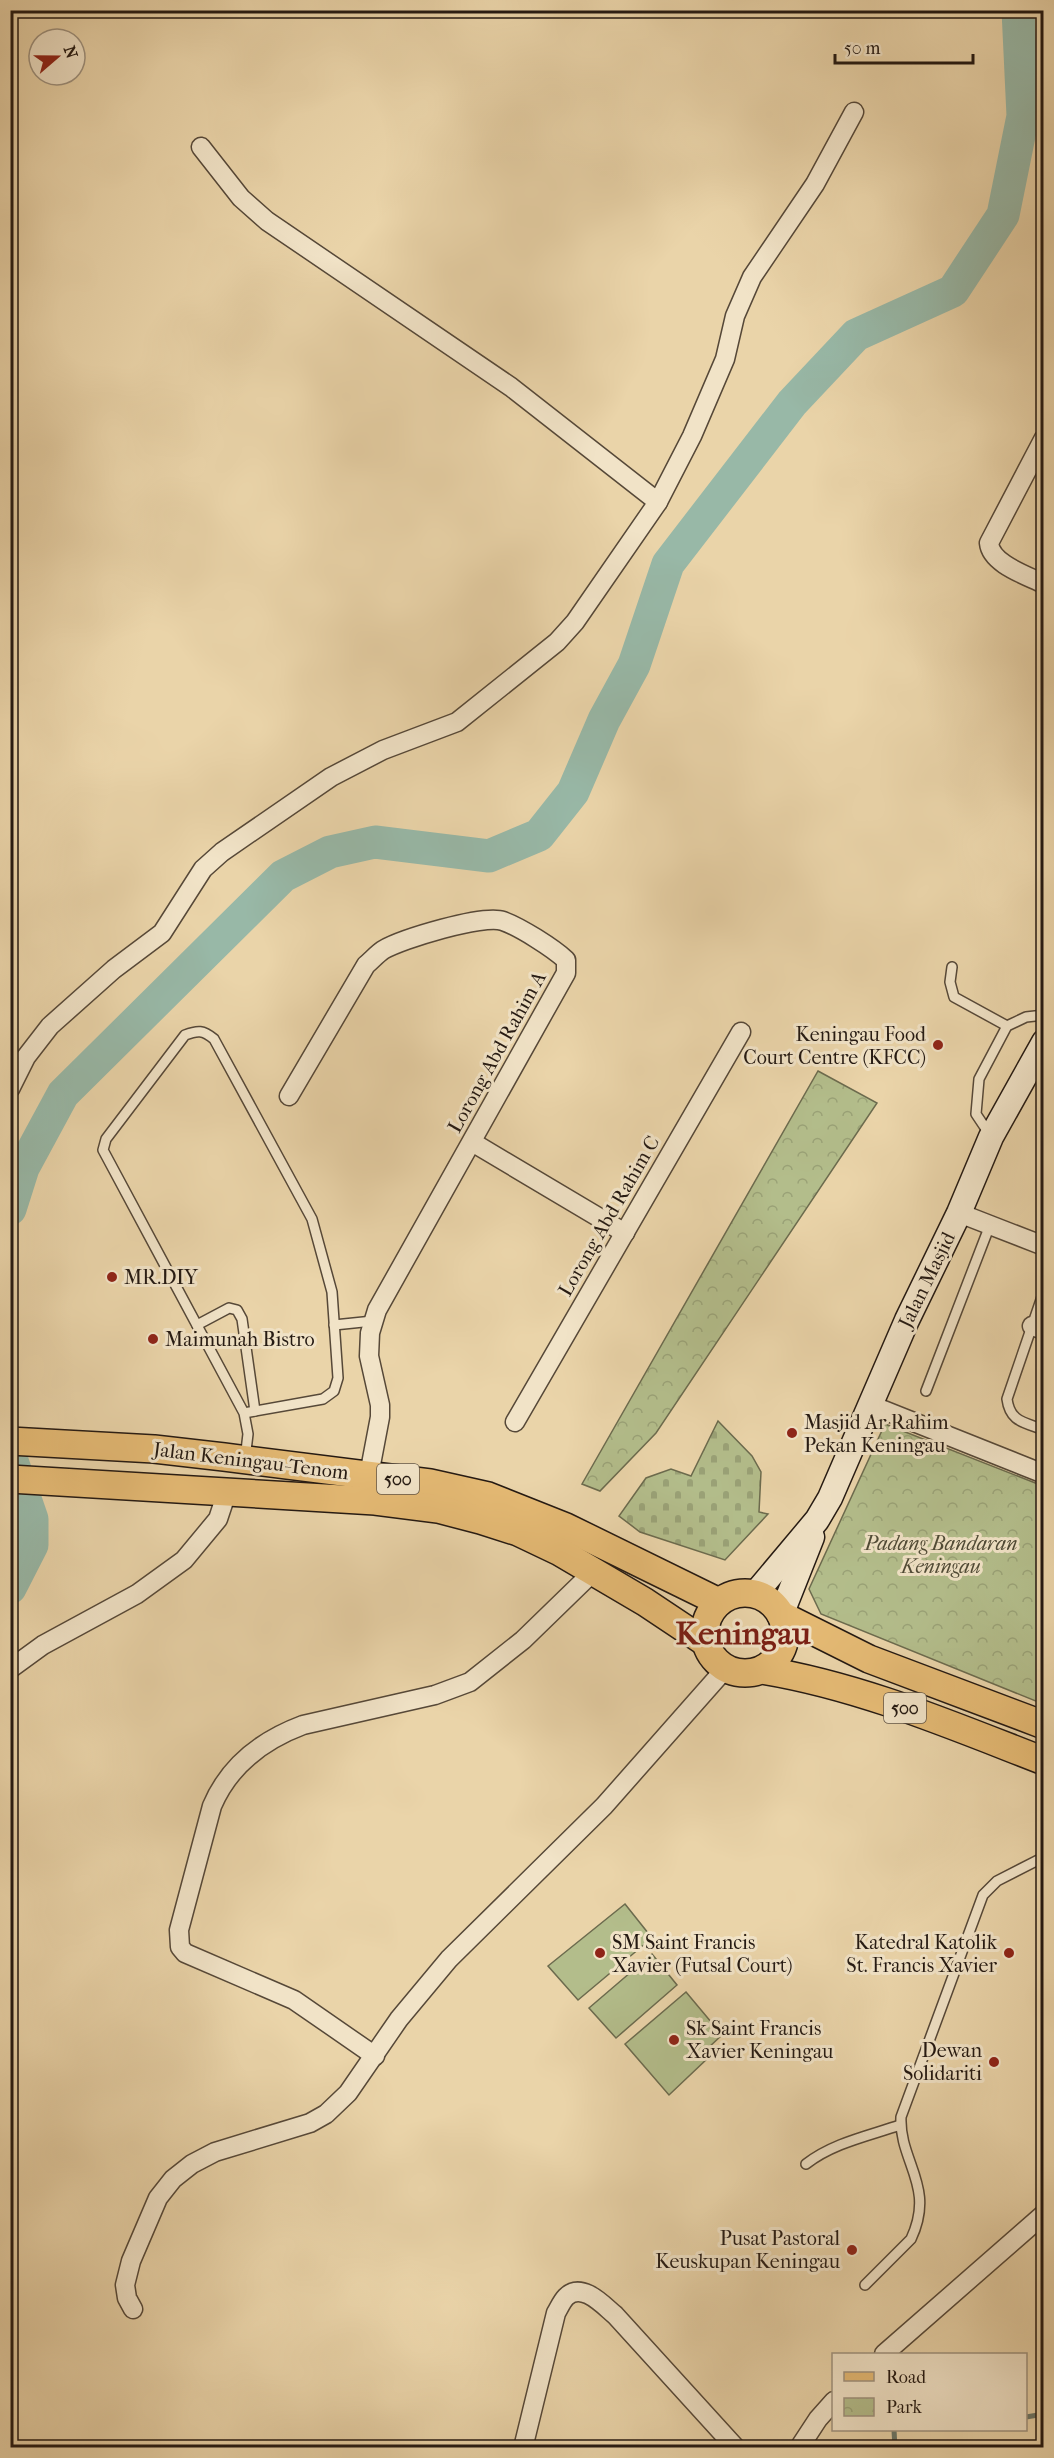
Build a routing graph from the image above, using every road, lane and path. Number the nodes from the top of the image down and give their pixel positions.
1 (854, 112) dead end
2 (201, 147) dead end
3 (1044, 438) edge
4 (658, 502) junction
5 (1044, 584) edge
6 (952, 968) dead end
7 (1044, 1015) edge
8 (1007, 1026) junction
9 (741, 1032) dead end
10 (1044, 1042) edge
11 (10, 1089) edge
12 (289, 1096) dead end
13 (991, 1137) junction
14 (472, 1142) junction
15 (959, 1213) junction
16 (990, 1225) junction
17 (625, 1233) junction
18 (1044, 1246) edge
19 (1044, 1291) edge
20 (373, 1322) junction
21 (196, 1325) junction
22 (334, 1325) junction
23 (1038, 1328) edge
24 (926, 1391) dead end
25 (871, 1405) junction
26 (255, 1411) junction
27 (244, 1413) junction
28 (515, 1422) dead end
29 (1044, 1430) edge
30 (10, 1441) edge
31 (245, 1460) junction
32 (1044, 1474) edge
33 (369, 1475) junction
34 (10, 1479) edge
35 (228, 1492) junction
36 (818, 1520) junction
37 (592, 1572) junction
38 (755, 1594) junction
39 (719, 1602) junction
40 (781, 1615) junction
41 (705, 1642) junction
42 (10, 1669) edge
43 (725, 1669) junction
44 (762, 1670) junction
45 (1044, 1725) edge
46 (1044, 1761) edge
47 (1044, 1857) edge
48 (375, 2056) junction
49 (900, 2125) junction
50 (806, 2164) dead end
51 (1044, 2214) edge
52 (865, 2285) dead end
53 (133, 2309) dead end
54 (886, 2353) edge
55 (832, 2403) edge
56 (523, 2448) edge
57 (736, 2448) edge
58 (799, 2448) edge

1 - 4 street
2 - 4 street
3 - 5 street
4 - 11 street
6 - 8 lane
7 - 8 lane
8 - 13 lane
9 - 17 street, Lorong Abd Rahim C
10 - 13 street, Jalan Masjid
12 - 14 street, Lorong Abd Rahim A
13 - 15 street, Jalan Masjid
14 - 17 street
14 - 20 street, Lorong Abd Rahim A
15 - 16 street
15 - 25 street, Jalan Masjid
16 - 18 street
16 - 24 lane
17 - 28 street, Lorong Abd Rahim C
19 - 23 lane
20 - 22 lane
20 - 33 street, Lorong Abd Rahim A
21 - 22 lane
21 - 26 lane
21 - 27 lane
22 - 26 lane
23 - 29 lane
25 - 32 street
25 - 36 street, Jalan Masjid
26 - 27 lane
27 - 31 lane
30 - 31 main road, Jalan Keningau-Tenom / 500
31 - 33 main road, Jalan Keningau-Tenom / 500
33 - 39 main road, Jalan Keningau-Tenom / 500
34 - 35 main road, Jalan Keningau-Tenom / 500
35 - 37 main road, Jalan Keningau-Tenom / 500
35 - 42 street
36 - 38 street
36 - 40 street
37 - 41 main road, Jalan Keningau-Tenom / 500
37 - 48 street
38 - 39 main road
38 - 40 main road, 500
39 - 41 main road
40 - 44 main road
40 - 45 main road, 500
41 - 43 main road, 500
43 - 44 main road, 500
43 - 48 street
44 - 46 main road, 500
47 - 49 lane
48 - 53 street
49 - 50 lane
49 - 52 lane
51 - 54 street
55 - 58 street
56 - 57 street

